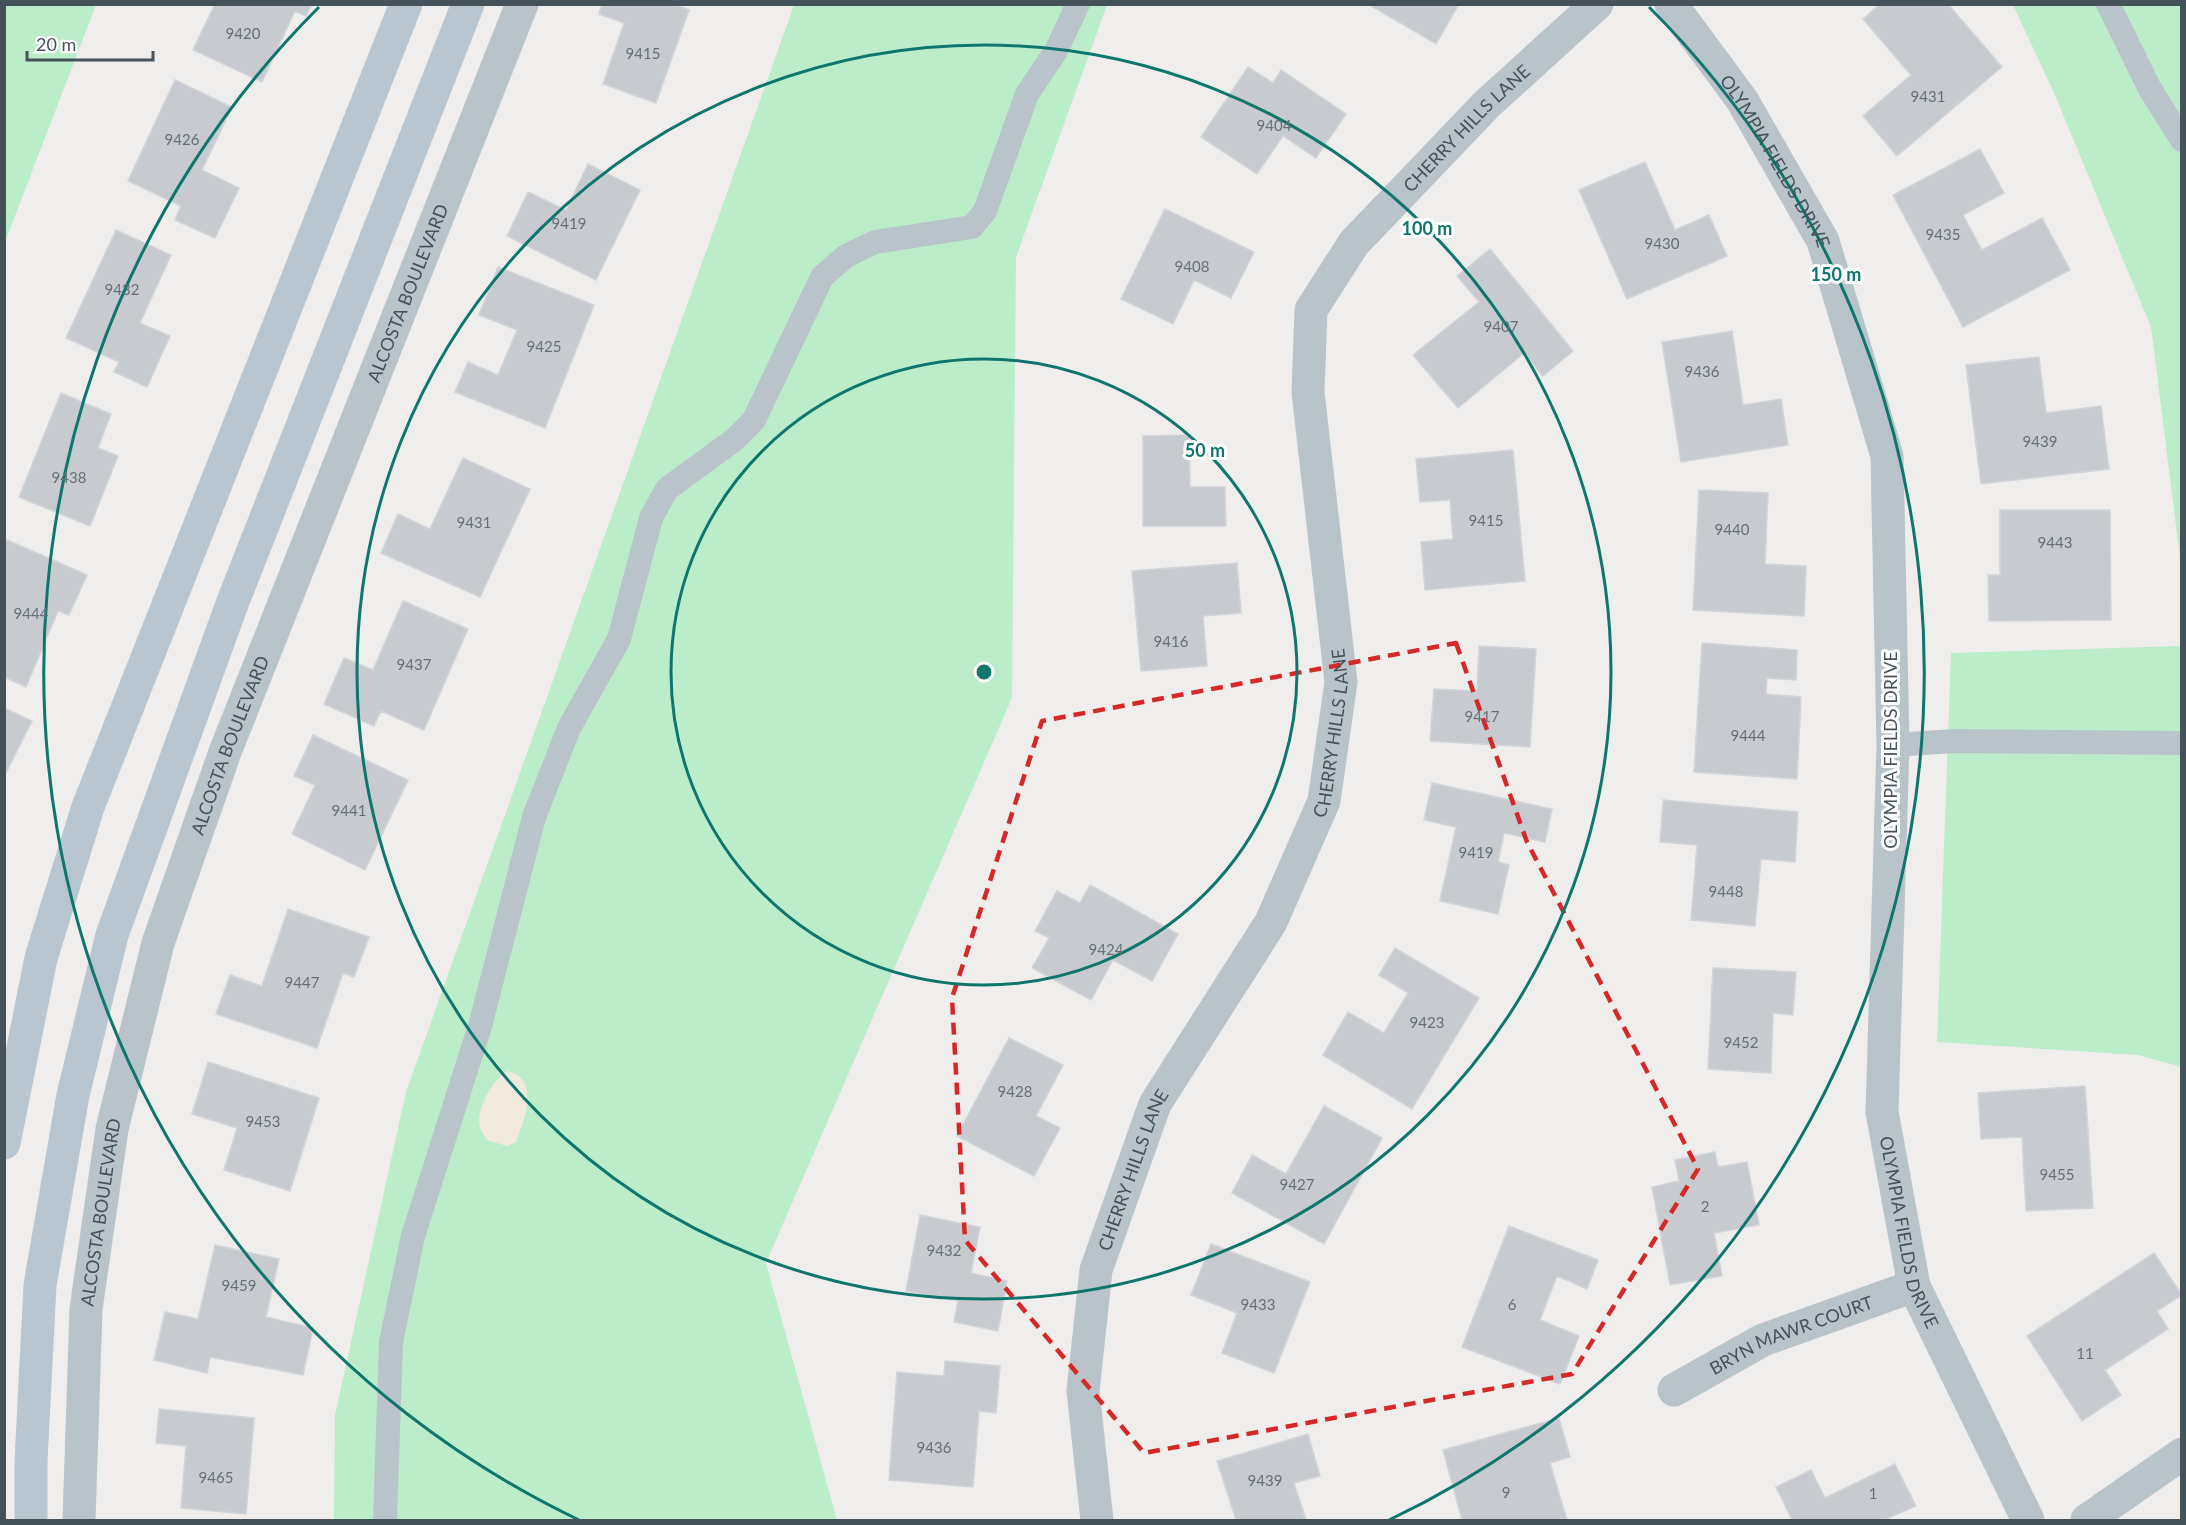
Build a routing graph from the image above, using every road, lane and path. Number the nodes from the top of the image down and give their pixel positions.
1 (406, 4) edge
2 (468, 4) edge
3 (522, 4) edge
4 (1078, 4) edge
5 (1598, 4) edge
6 (1671, 4) edge
7 (2108, 4) edge
8 (2181, 140) edge
9 (2181, 742) edge
10 (1893, 745) junction
11 (10, 1075) edge
12 (4, 1143) edge
13 (1914, 1286) junction
14 (1674, 1390) dead end
15 (2181, 1454) edge
16 (31, 1521) edge
17 (79, 1521) edge
18 (385, 1521) edge
19 (1097, 1521) edge
20 (2028, 1521) edge
21 (2087, 1521) edge

1 - 11 main road
2 - 16 main road
3 - 17 street, ALCOSTA BOULEVARD
4 - 18 lane
5 - 19 street, CHERRY HILLS LANE
6 - 10 street, OLYMPIA FIELDS DRIVE
7 - 8 lane
9 - 10 lane
10 - 13 street, OLYMPIA FIELDS DRIVE
11 - 12 main road
13 - 14 street, BRYN MAWR COURT
13 - 20 street, OLYMPIA FIELDS DRIVE
15 - 21 street

